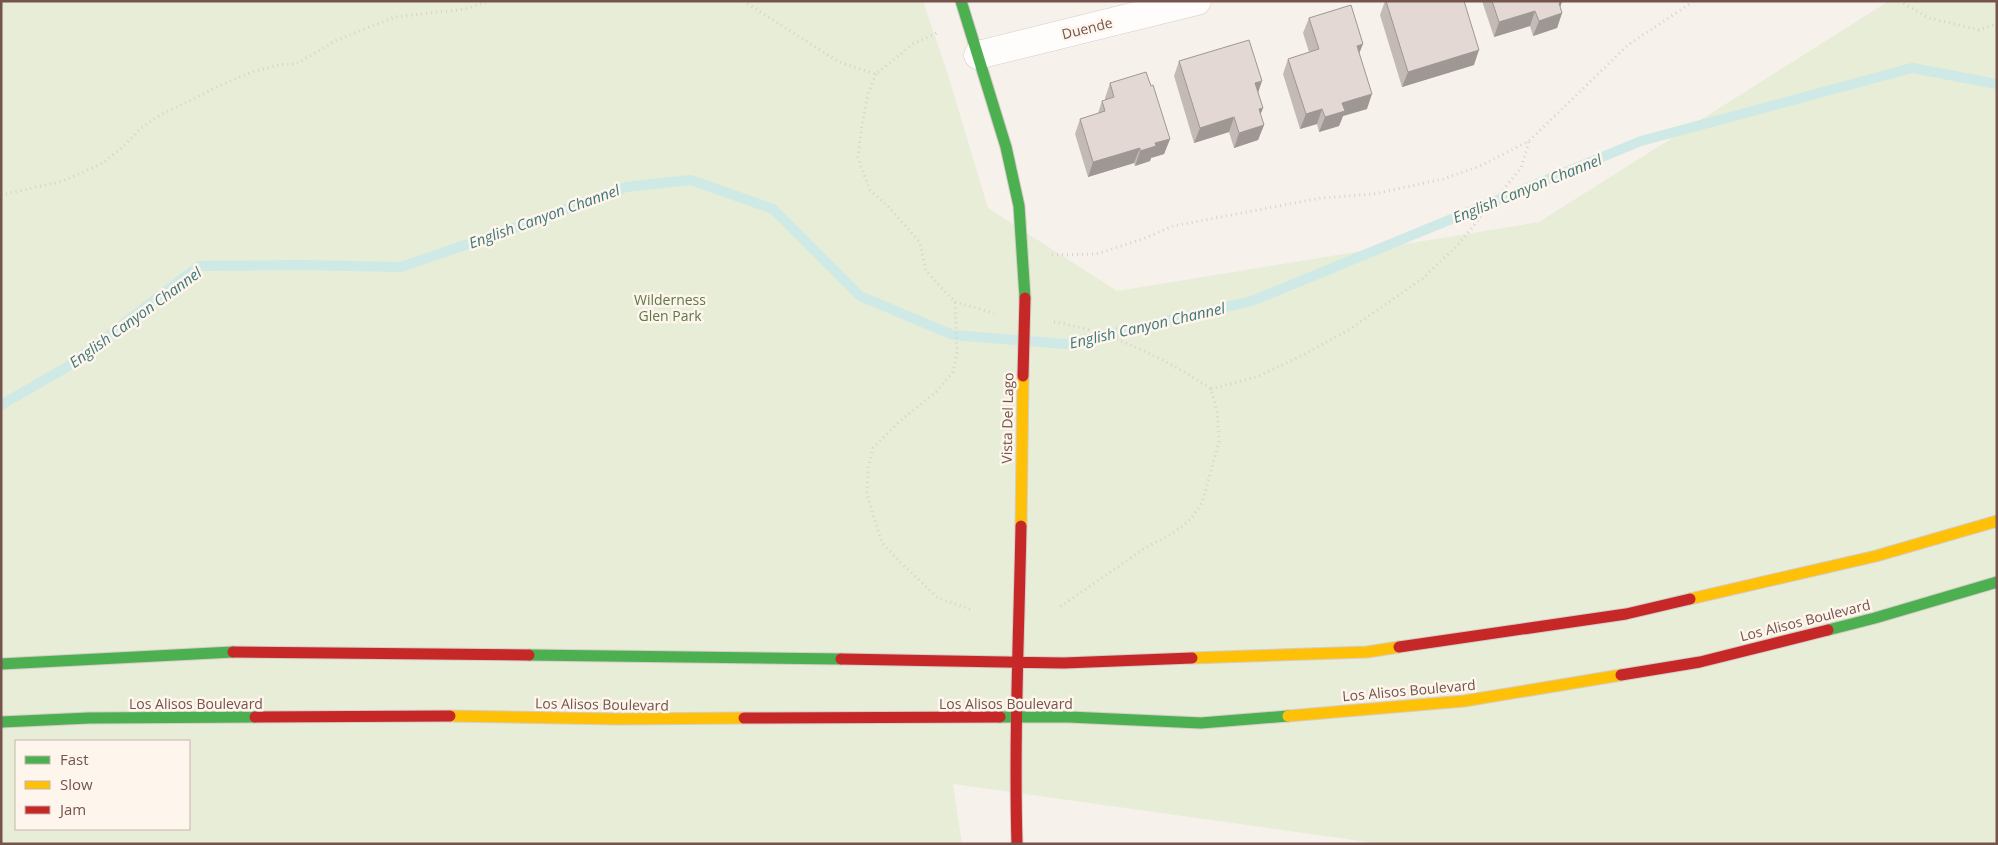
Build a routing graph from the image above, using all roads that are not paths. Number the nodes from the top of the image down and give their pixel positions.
1 (961, 1) edge
2 (1197, 1) edge
3 (978, 55) junction
4 (1997, 521) edge
5 (1997, 582) edge
6 (1019, 661) junction
7 (1, 664) edge
8 (1018, 718) junction
9 (1, 722) edge
10 (1017, 844) edge

1 - 3 main road, Vista Del Lago
2 - 3 street, Duende
3 - 6 main road, Vista Del Lago, bridge
4 - 6 main road
5 - 8 main road, Los Alisos Boulevard
6 - 7 main road
6 - 8 main road, Vista Del Lago
8 - 9 main road, Los Alisos Boulevard
8 - 10 main road, Vista Del Lago

